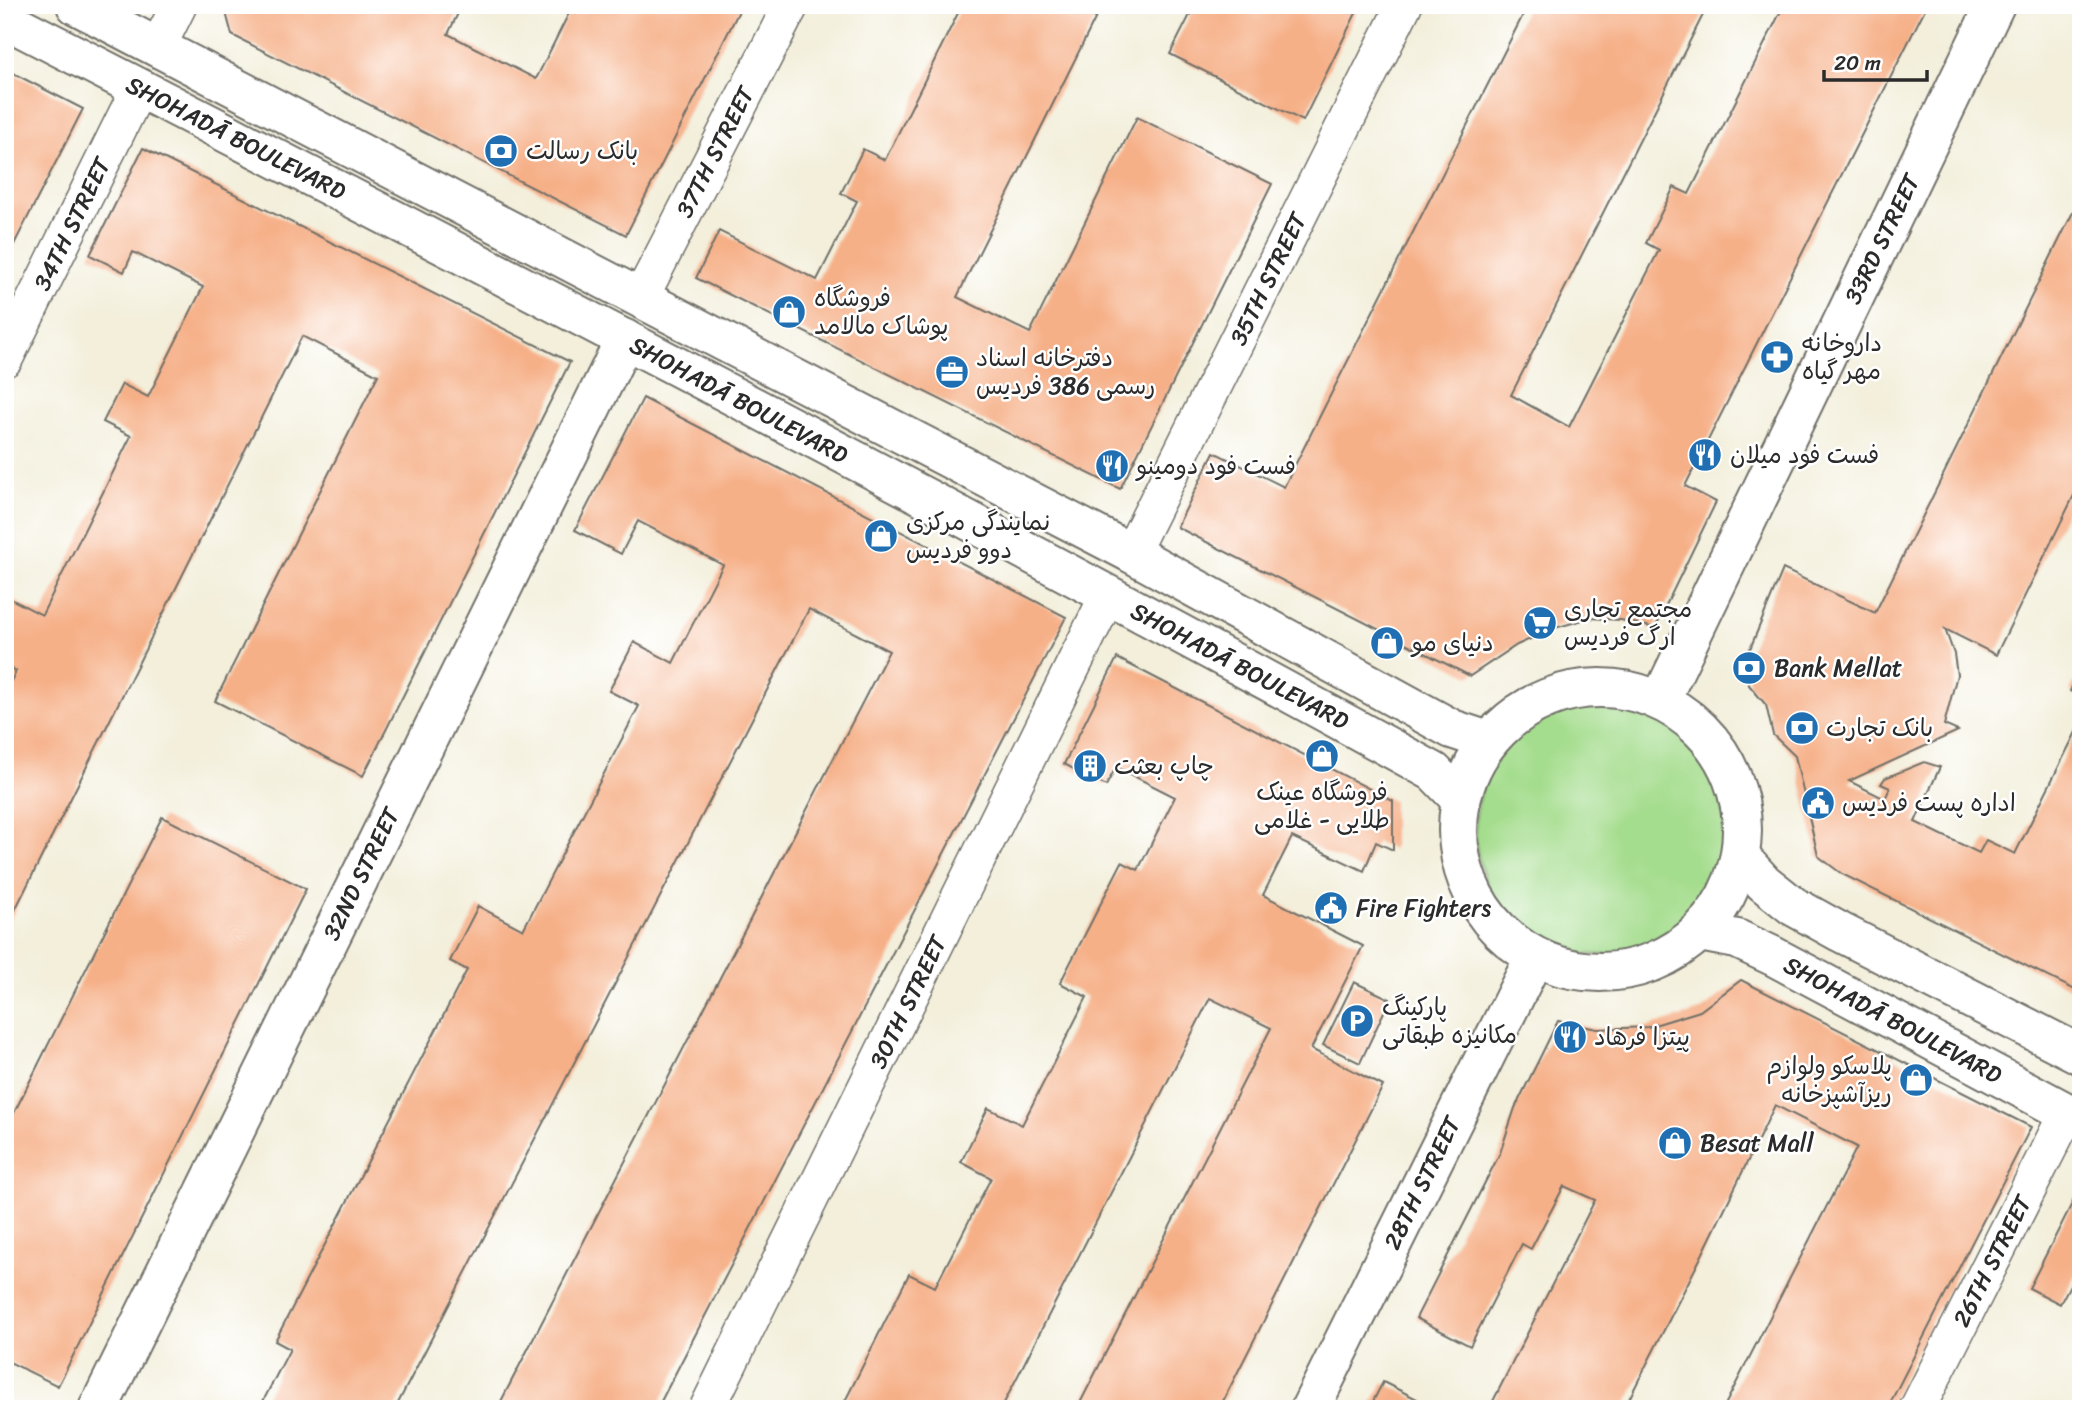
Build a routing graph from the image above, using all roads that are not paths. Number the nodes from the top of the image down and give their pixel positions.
1 (76, 5) edge
2 (179, 5) edge
3 (791, 5) edge
4 (1404, 5) edge
5 (1995, 5) edge
6 (5, 19) edge
7 (158, 47) junction
8 (139, 88) junction
9 (640, 299) junction
10 (625, 339) junction
11 (5, 359) edge
12 (1131, 553) junction
13 (1108, 595) junction
14 (1660, 701) junction
15 (1488, 741) junction
16 (1461, 800) junction
17 (1740, 857) junction
18 (1700, 932) junction
19 (1534, 958) junction
20 (2081, 1055) edge
21 (2074, 1116) edge
22 (98, 1409) edge
23 (708, 1409) edge
24 (1310, 1409) edge
25 (1917, 1409) edge

1 - 7 main road, SHOHADĀ BOULEVARD
2 - 7 street
3 - 9 street, 37TH STREET
4 - 12 street, 35TH STREET
5 - 14 main road, 33RD STREET
6 - 8 main road, SHOHADĀ BOULEVARD
7 - 9 main road, SHOHADĀ BOULEVARD
8 - 10 main road, SHOHADĀ BOULEVARD
8 - 11 street, 34TH STREET
9 - 12 main road, SHOHADĀ BOULEVARD
10 - 13 main road, SHOHADĀ BOULEVARD
10 - 22 main road, 32ND STREET
12 - 15 main road, SHOHADĀ BOULEVARD
13 - 16 main road, SHOHADĀ BOULEVARD
13 - 23 street, 30TH STREET
14 - 15 main road
14 - 17 main road
15 - 16 main road
16 - 19 main road
17 - 18 main road
17 - 20 main road
18 - 19 main road
18 - 21 main road, SHOHADĀ BOULEVARD
19 - 24 main road, 28TH STREET
21 - 25 street, 26TH STREET

